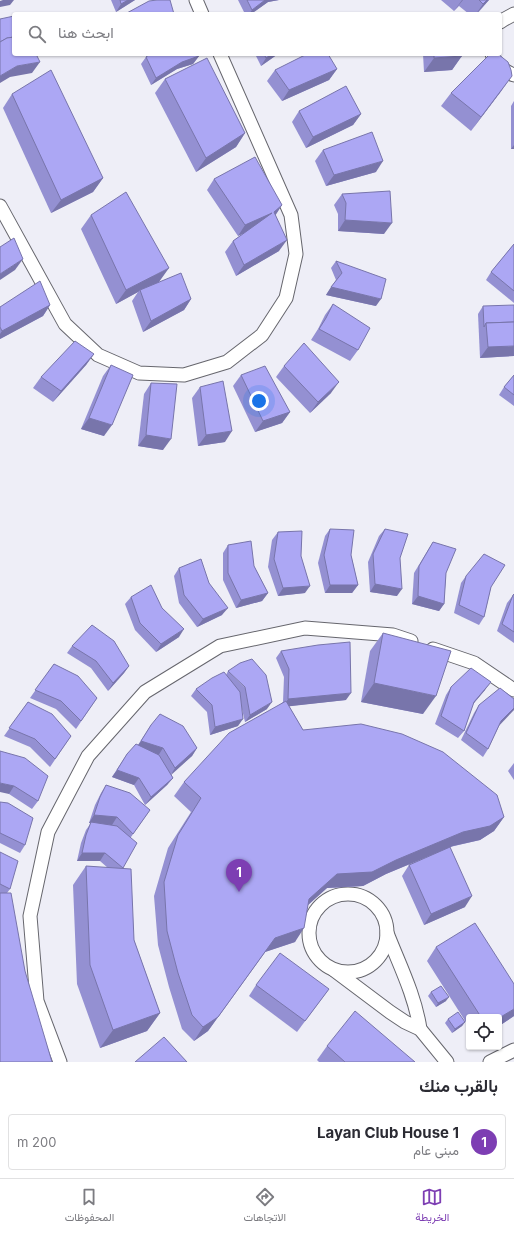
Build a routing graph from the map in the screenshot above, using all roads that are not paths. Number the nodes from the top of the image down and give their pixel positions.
1 (196, 0) edge
2 (201, 12) edge
3 (514, 14) edge
4 (502, 21) edge
5 (221, 56) edge
6 (493, 56) edge
7 (514, 75) edge
8 (0, 206) edge
9 (514, 690) edge
10 (386, 932) junction
11 (333, 969) junction
12 (420, 1029) junction
13 (513, 1050) edge
14 (60, 1062) edge
15 (447, 1062) edge
16 (490, 1062) edge
17 (505, 1062) edge

1 - 2 street
3 - 4 street
5 - 8 street
6 - 7 street
9 - 14 street
10 - 11 street
10 - 11 street
10 - 12 street
11 - 12 street
12 - 15 street
13 - 16 street
13 - 17 street

